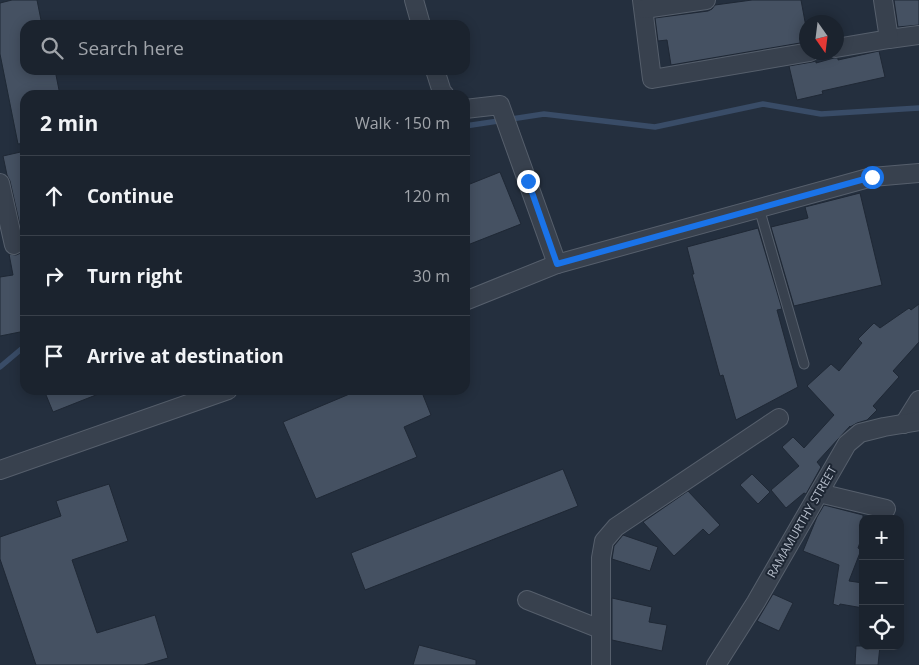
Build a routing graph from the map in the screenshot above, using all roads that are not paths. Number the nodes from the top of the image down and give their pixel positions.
1 (414, 0) edge
2 (706, 0) edge
3 (883, 0) edge
4 (643, 5) edge
5 (420, 20) edge
6 (919, 35) edge
7 (889, 39) junction
8 (844, 47) edge
9 (799, 54) edge
10 (437, 75) edge
11 (441, 90) edge
12 (470, 108) edge
13 (919, 173) edge
14 (0, 183) edge
15 (760, 208) junction
16 (14, 245) dead end
17 (557, 264) junction
18 (470, 298) edge
19 (804, 364) dead end
20 (214, 395) edge
21 (919, 400) edge
22 (779, 418) dead end
23 (912, 422) edge
24 (0, 470) edge
25 (819, 493) junction
26 (886, 509) dead end
27 (527, 600) dead end
28 (600, 629) junction
29 (601, 665) edge
30 (716, 665) edge

1 - 5 street
2 - 4 street
3 - 7 street
4 - 9 street
6 - 7 street
7 - 8 street
10 - 11 street
12 - 17 street
13 - 15 street
14 - 16 street
15 - 17 street
15 - 19 lane
17 - 18 street
20 - 24 street
21 - 23 street
22 - 28 street
23 - 25 street, RAMAMURTHY STREET
25 - 26 street
25 - 30 street, RAMAMURTHY STREET
27 - 28 street
28 - 29 street

